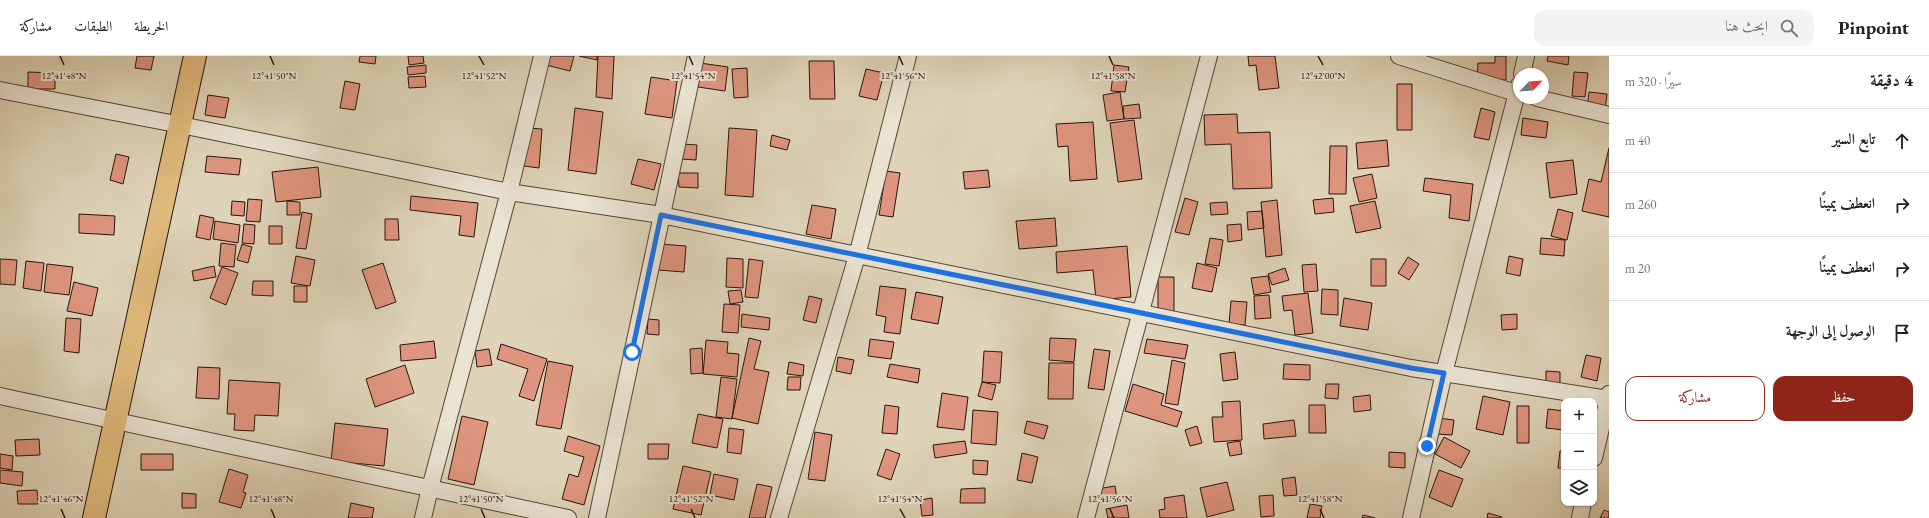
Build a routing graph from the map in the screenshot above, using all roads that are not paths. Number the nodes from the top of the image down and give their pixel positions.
1 (195, 56) edge
2 (542, 56) edge
3 (696, 56) edge
4 (908, 56) edge
5 (1210, 56) edge
6 (1399, 56) edge
7 (1526, 56) edge
8 (1523, 68) edge
9 (1513, 89) edge
10 (0, 90) edge
11 (1549, 101) edge
12 (1514, 104) edge
13 (1609, 115) edge
14 (181, 125) junction
15 (510, 192) junction
16 (661, 215) junction
17 (857, 256) junction
18 (1142, 313) junction
19 (1444, 373) junction
20 (0, 396) edge
21 (1609, 398) edge
22 (116, 419) junction
23 (1597, 446) edge
24 (430, 488) junction
25 (1582, 506) edge
26 (94, 518) edge
27 (423, 518) edge
28 (568, 518) edge
29 (597, 518) edge
30 (779, 518) edge
31 (1086, 518) edge
32 (1411, 518) edge
33 (1580, 518) edge

1 - 14 highway
2 - 15 street
3 - 16 street
4 - 17 street
5 - 18 street
6 - 9 street
7 - 8 street
10 - 14 street
11 - 13 street
12 - 19 street
14 - 15 street
14 - 22 highway
15 - 16 street
15 - 24 street
16 - 17 street
16 - 29 street
17 - 18 street
17 - 30 street
18 - 19 street
18 - 31 street
19 - 21 street
19 - 32 street
20 - 22 street
21 - 23 street
22 - 24 street
22 - 26 highway
24 - 27 street
24 - 28 street
25 - 33 street

